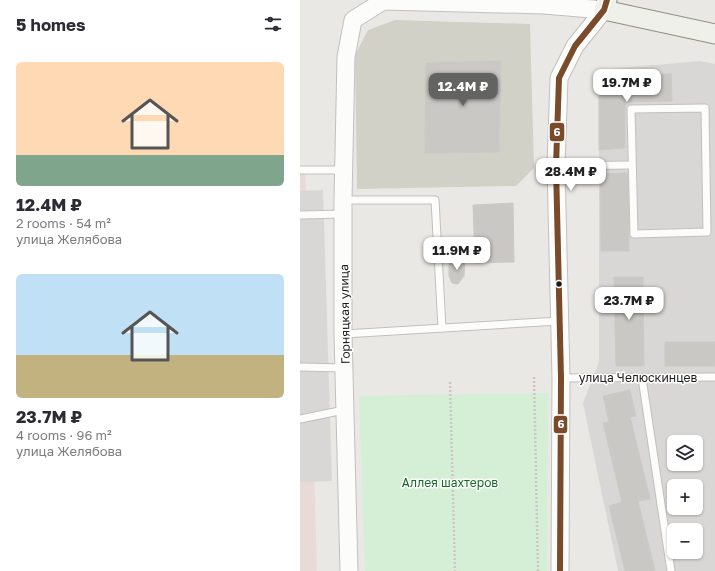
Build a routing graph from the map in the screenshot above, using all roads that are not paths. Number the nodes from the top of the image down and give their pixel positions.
1 (380, 0) edge
2 (383, 0) edge
3 (486, 2) edge
4 (605, 5) edge
5 (715, 34) edge
6 (632, 165) junction
7 (556, 166) junction
8 (300, 170) edge
9 (344, 170) junction
10 (343, 207) junction
11 (300, 215) edge
12 (559, 321) junction
13 (442, 328) junction
14 (344, 334) junction
15 (300, 367) edge
16 (346, 368) junction
17 (715, 377) edge
18 (561, 378) junction
19 (642, 378) junction
20 (346, 409) junction
21 (300, 419) edge
22 (349, 571) edge
23 (560, 571) edge
24 (671, 571) edge

1 - 2 lane
2 - 3 street
2 - 9 street, Горняцкая улица
3 - 4 street
4 - 5 main road
4 - 7 street
6 - 6 lane
6 - 7 lane
7 - 12 street
8 - 9 lane
9 - 10 street, Горняцкая улица
10 - 11 lane
10 - 13 lane
10 - 14 street, Горняцкая улица
12 - 13 lane
12 - 18 street
13 - 14 lane
14 - 16 street, Горняцкая улица
15 - 16 lane
16 - 20 street, Горняцкая улица
17 - 19 lane, улица Челюскинцев
18 - 19 lane, улица Челюскинцев
18 - 23 street
19 - 24 lane
20 - 21 lane
20 - 22 street, Горняцкая улица

